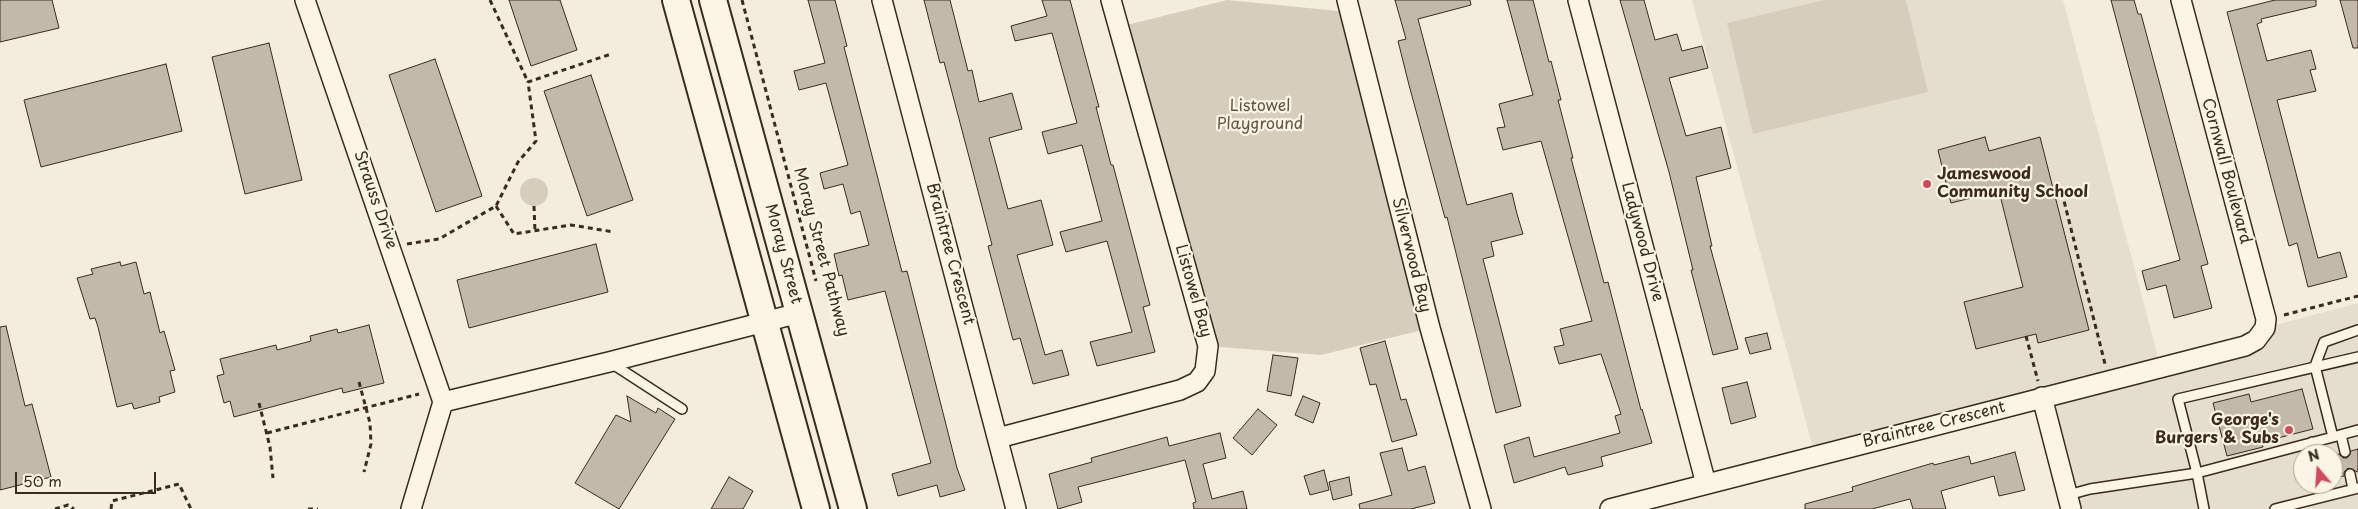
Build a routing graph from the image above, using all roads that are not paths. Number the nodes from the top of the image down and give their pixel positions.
1 (305, 0) edge
2 (676, 0) edge
3 (713, 0) edge
4 (882, 0) edge
5 (1112, 0) edge
6 (1347, 0) edge
7 (1578, 0) edge
8 (2181, 0) edge
9 (799, 313) junction
10 (765, 322) junction
11 (2358, 330) edge
12 (2256, 340) joint
13 (2358, 357) edge
14 (609, 362) junction
15 (2315, 366) junction
16 (2042, 397) junction
17 (443, 402) junction
18 (682, 409) dead end
19 (2358, 430) edge
20 (2337, 436) junction
21 (998, 438) junction
22 (2312, 442) joint
23 (2345, 452) dead end
24 (2197, 473) junction
25 (2350, 474) dead end
26 (1706, 484) junction
27 (2356, 488) edge
28 (2325, 496) joint
29 (2070, 502) edge
30 (411, 509) edge
31 (816, 509) edge
32 (853, 509) edge
33 (1016, 509) edge
34 (1481, 509) edge
35 (1610, 509) edge
36 (2204, 509) edge
37 (2274, 509) edge

1 - 17 street, Strauss Drive
2 - 10 street
3 - 9 street, Moray Street
4 - 21 street, Braintree Crescent
5 - 21 street, Listowel Bay
6 - 34 street, Silverwood Bay
7 - 26 street, Ladywood Drive
8 - 12 street, Cornwall Boulevard
9 - 10 street
9 - 32 street, Moray Street
10 - 14 street
10 - 31 street
11 - 15 lane
12 - 16 street, Braintree Crescent
13 - 15 lane
14 - 17 street
14 - 18 lane
15 - 20 lane
15 - 24 lane
16 - 26 street, Braintree Crescent
16 - 29 street
17 - 30 street
19 - 20 lane
20 - 22 lane
20 - 23 lane
21 - 33 street, Braintree Crescent
22 - 24 lane
24 - 29 lane
24 - 36 lane
25 - 27 lane
26 - 35 street, Braintree Crescent
27 - 28 lane
28 - 37 lane

